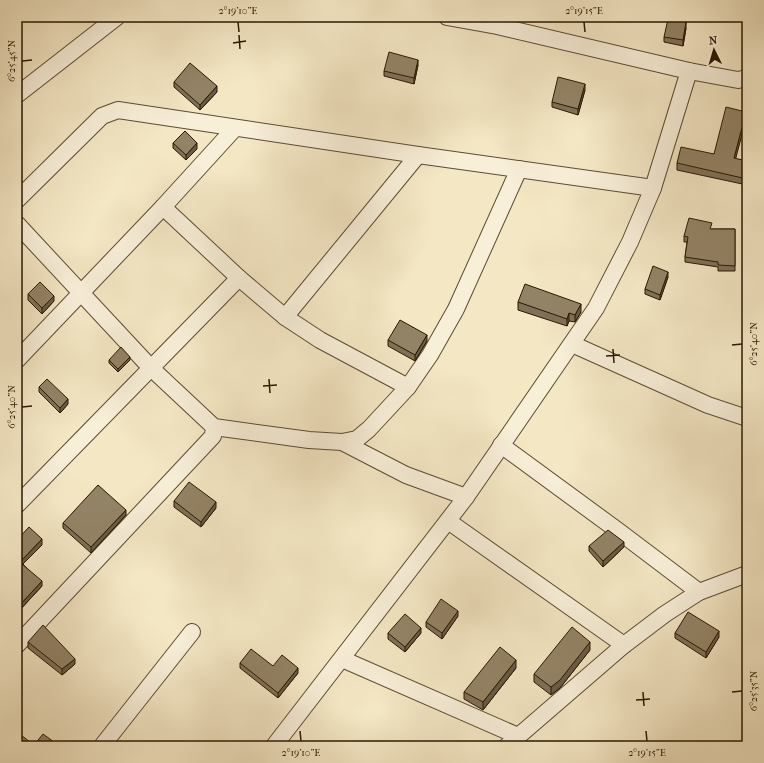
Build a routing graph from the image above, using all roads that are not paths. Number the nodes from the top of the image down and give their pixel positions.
1 (448, 17) edge
2 (114, 18) edge
3 (492, 21) edge
4 (689, 71) junction
5 (747, 78) edge
6 (20, 86) edge
7 (235, 128) junction
8 (418, 155) junction
9 (519, 169) junction
10 (653, 188) junction
11 (17, 200) edge
12 (163, 208) junction
13 (17, 224) edge
14 (239, 278) junction
15 (83, 293) junction
16 (285, 317) junction
17 (572, 344) junction
18 (17, 360) edge
19 (151, 368) junction
20 (408, 387) junction
21 (747, 418) edge
22 (214, 427) junction
23 (342, 442) junction
24 (501, 445) junction
25 (466, 497) junction
26 (17, 505) edge
27 (448, 521) junction
28 (747, 574) edge
29 (699, 592) junction
30 (192, 632) dead end
31 (17, 645) edge
32 (624, 645) junction
33 (342, 659) junction
34 (513, 741) edge
35 (102, 746) edge
36 (274, 746) edge

1 - 3 street
2 - 6 street
3 - 4 street
4 - 5 street
4 - 10 street
7 - 8 street
7 - 11 street
7 - 12 street
8 - 9 street
8 - 16 street
9 - 10 street
9 - 20 street
10 - 17 street
12 - 14 street
12 - 15 street
13 - 15 street
14 - 16 street
14 - 19 street
15 - 18 street
15 - 19 street
16 - 20 street
17 - 21 street
17 - 24 street
19 - 22 street
19 - 26 street
20 - 23 street
22 - 23 street
22 - 31 street
23 - 25 street
24 - 25 street
24 - 29 street
25 - 27 street
27 - 32 street
27 - 33 street
28 - 29 street
29 - 32 street
30 - 35 street
32 - 34 street
33 - 34 street
33 - 36 street

